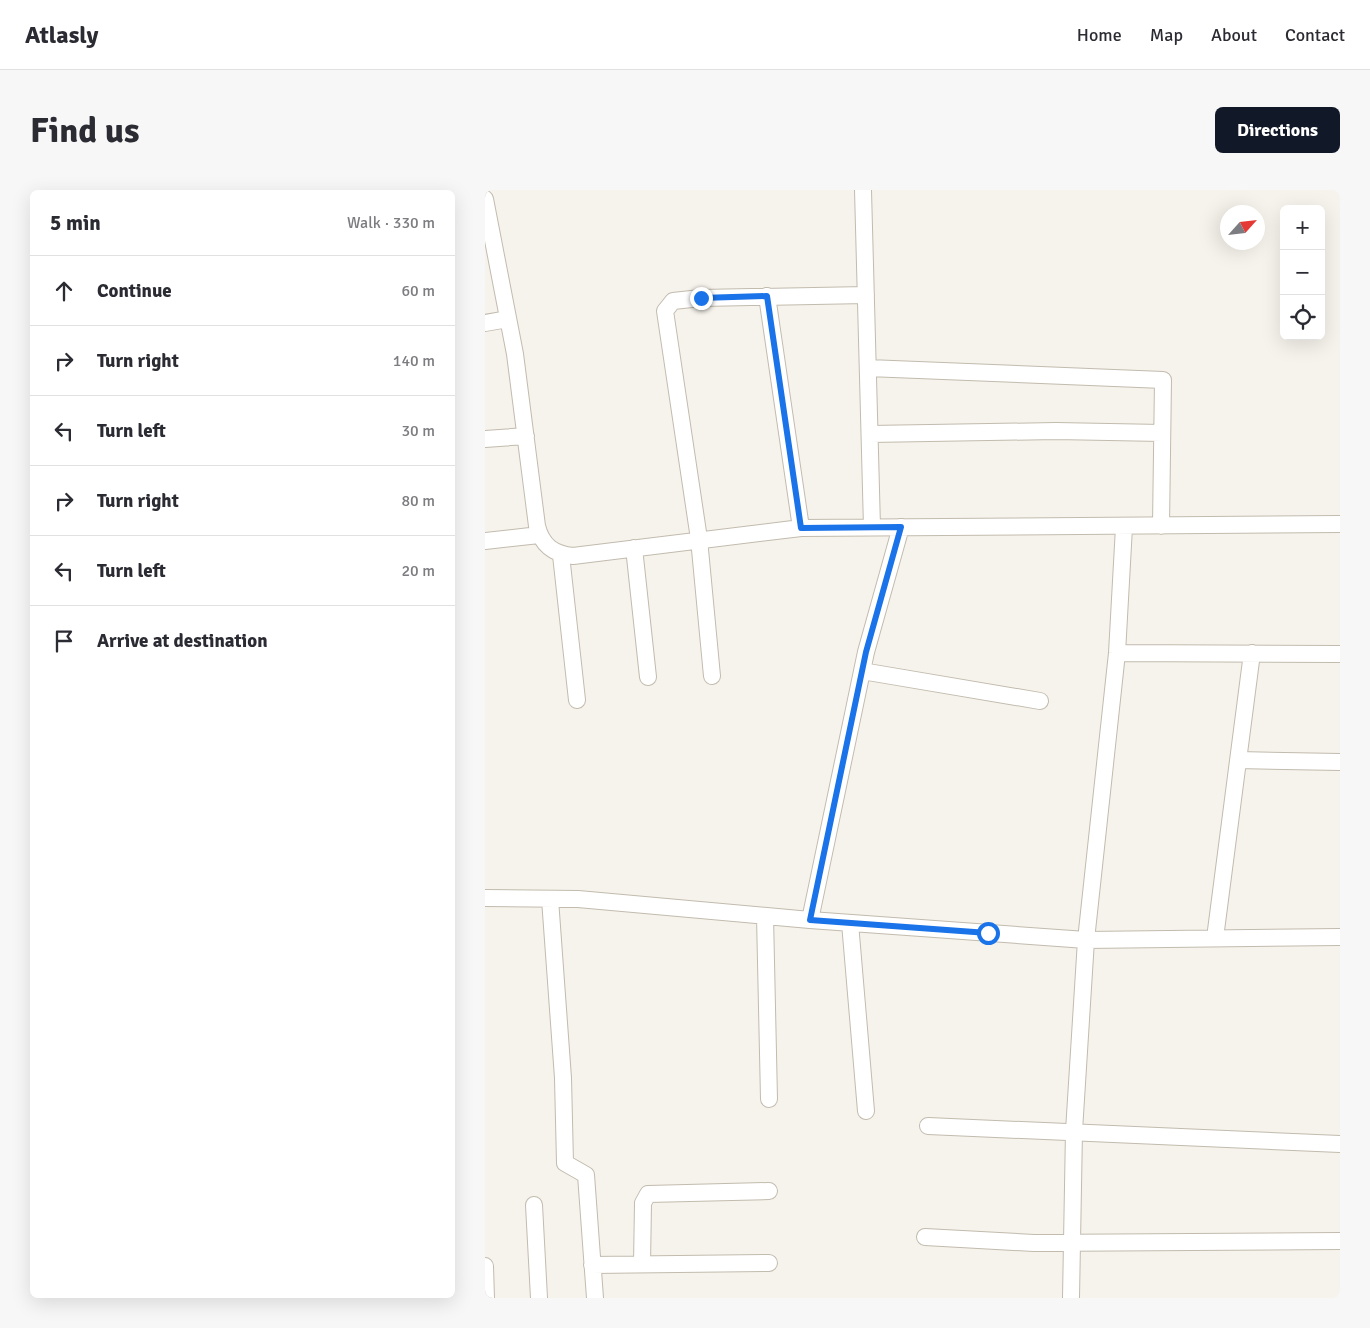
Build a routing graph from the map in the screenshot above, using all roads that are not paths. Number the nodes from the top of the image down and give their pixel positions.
1 (863, 190) edge
2 (485, 199) edge
3 (487, 216) edge
4 (866, 295) junction
5 (767, 296) junction
6 (508, 319) junction
7 (485, 323) edge
8 (868, 368) junction
9 (1162, 433) junction
10 (870, 434) junction
11 (526, 436) junction
12 (485, 439) edge
13 (1340, 524) edge
14 (1161, 526) junction
15 (872, 527) junction
16 (901, 527) junction
17 (1123, 527) junction
18 (801, 528) junction
19 (539, 535) junction
20 (699, 539) junction
21 (485, 541) edge
22 (634, 548) junction
23 (561, 555) junction
24 (1117, 653) junction
25 (1251, 653) junction
26 (1340, 654) edge
27 (862, 671) junction
28 (712, 676) dead end
29 (648, 677) dead end
30 (577, 700) dead end
31 (1040, 701) dead end
32 (1238, 760) junction
33 (1340, 762) edge
34 (485, 898) edge
35 (550, 899) junction
36 (765, 916) junction
37 (810, 920) junction
38 (850, 923) junction
39 (1340, 937) edge
40 (1215, 938) junction
41 (1087, 940) junction
42 (769, 1099) dead end
43 (866, 1110) dead end
44 (928, 1126) dead end
45 (1074, 1131) junction
46 (1340, 1144) edge
47 (769, 1191) dead end
48 (533, 1205) dead end
49 (925, 1237) dead end
50 (1340, 1241) edge
51 (1070, 1243) junction
52 (769, 1262) dead end
53 (642, 1264) junction
54 (592, 1265) junction
55 (485, 1266) edge
56 (486, 1298) edge
57 (539, 1298) edge
58 (595, 1298) edge
59 (1071, 1298) edge

1 - 4 street
2 - 3 street
3 - 6 street
4 - 5 street
4 - 8 street
5 - 18 street
5 - 20 street
6 - 7 street
6 - 11 street
8 - 9 street
8 - 10 street
9 - 10 street
9 - 14 street
10 - 15 street
11 - 12 street
11 - 19 street
13 - 14 street
14 - 17 street
15 - 16 street
15 - 18 street
16 - 17 street
16 - 27 street
17 - 24 street
18 - 20 street
19 - 21 street
19 - 23 street
20 - 22 street
20 - 28 street
22 - 23 street
22 - 29 street
23 - 30 street
24 - 25 street
24 - 41 street
25 - 26 street
25 - 32 street
27 - 31 street
27 - 37 street
32 - 33 street
32 - 40 street
34 - 35 street
35 - 36 street
35 - 54 street
36 - 37 street
36 - 42 street
37 - 38 street
38 - 41 street
38 - 43 street
39 - 40 street
40 - 41 street
41 - 45 street
44 - 45 street
45 - 46 street
45 - 51 street
47 - 53 street
48 - 57 street
49 - 51 street
50 - 51 street
51 - 59 street
52 - 53 street
53 - 54 street
54 - 58 street
55 - 56 street

